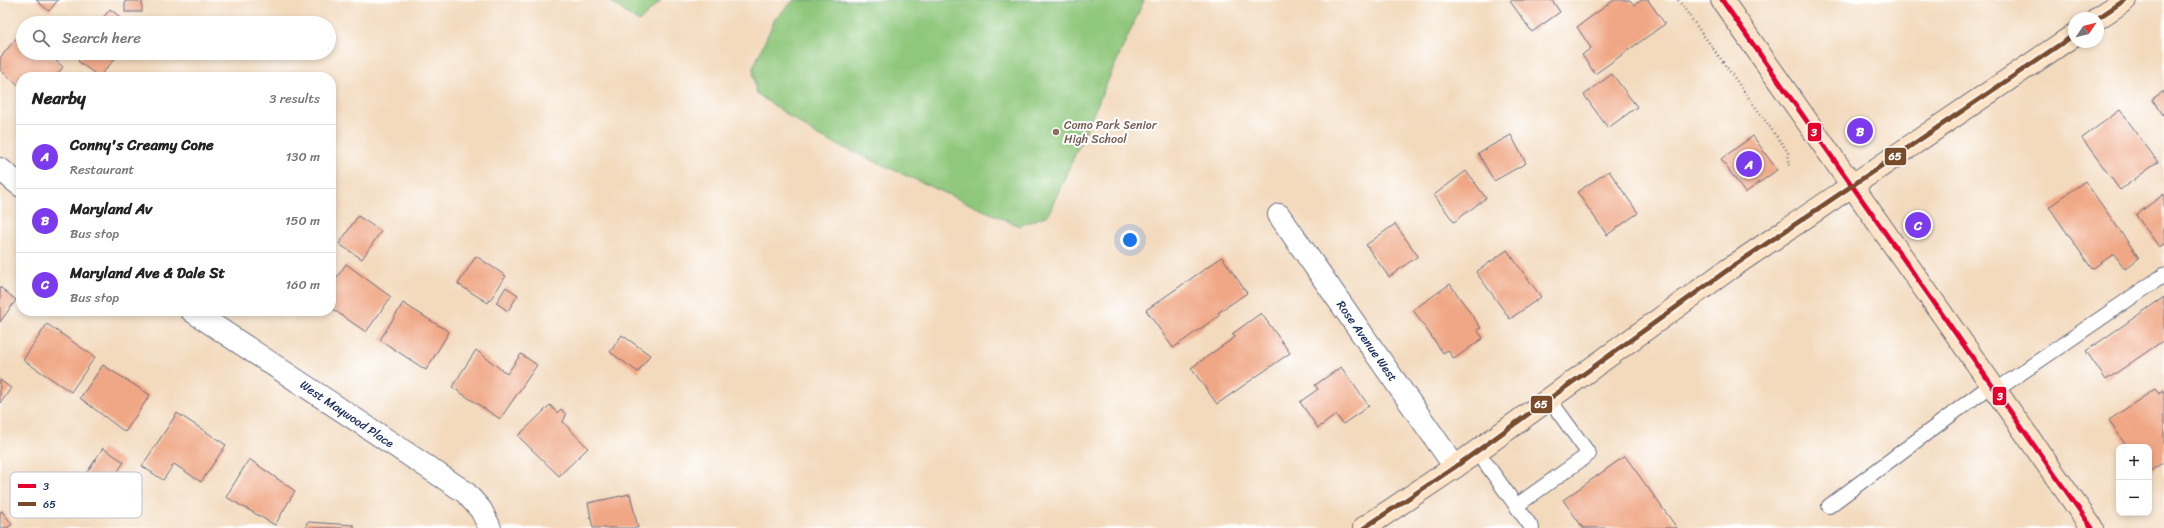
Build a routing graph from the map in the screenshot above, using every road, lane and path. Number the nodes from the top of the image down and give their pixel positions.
1 (1678, 0) edge
2 (1722, 0) edge
3 (2125, 0) edge
4 (2104, 14) edge
5 (2068, 38) edge
6 (1790, 168) dead end
7 (0, 169) edge
8 (16, 182) edge
9 (1852, 185) junction
10 (1279, 214) dead end
11 (2164, 275) edge
12 (200, 316) edge
13 (1993, 388) junction
14 (1549, 399) junction
15 (1477, 451) junction
16 (1455, 467) junction
17 (1516, 506) junction
18 (1829, 506) dead end
19 (490, 528) edge
20 (1364, 528) edge
21 (1532, 528) edge
22 (2092, 528) edge

1 - 6 path
2 - 9 main road
3 - 4 main road
5 - 9 main road
7 - 8 street
9 - 13 main road
9 - 14 main road
10 - 16 street, Rose Avenue West
11 - 13 lane
12 - 19 street, West Maywood Place
13 - 18 lane
13 - 22 main road
14 - 15 main road
14 - 17 lane
15 - 16 main road
15 - 17 lane
16 - 20 main road
17 - 21 lane

